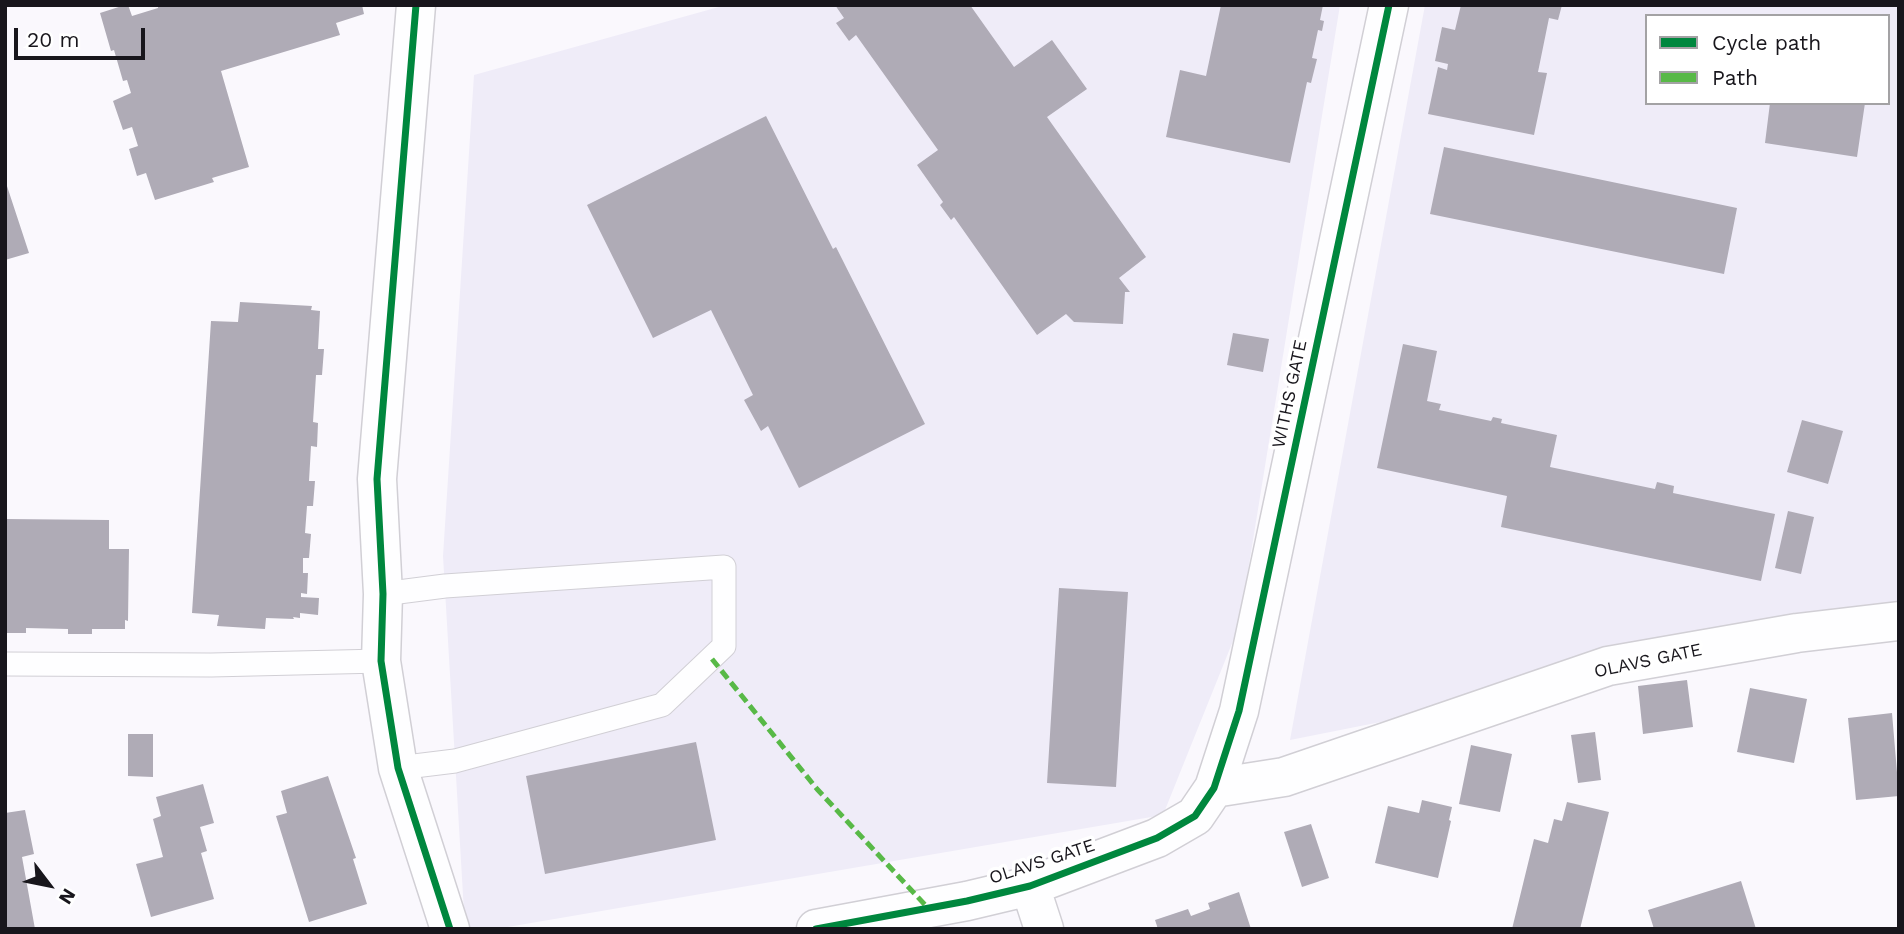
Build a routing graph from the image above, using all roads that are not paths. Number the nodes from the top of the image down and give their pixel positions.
1 (416, 5) edge
2 (1389, 5) edge
3 (383, 593) junction
4 (1899, 621) edge
5 (381, 661) junction
6 (5, 664) edge
7 (398, 768) junction
8 (1214, 788) junction
9 (1030, 886) junction
10 (450, 929) edge
11 (816, 929) edge
12 (1044, 929) edge

1 - 3 street
2 - 8 street, WITHS GATE
3 - 5 street
3 - 7 lane
4 - 8 street, OLAVS GATE
5 - 6 lane
5 - 7 street
7 - 10 street
8 - 9 street, OLAVS GATE
9 - 11 street, OLAVS GATE
9 - 12 street

